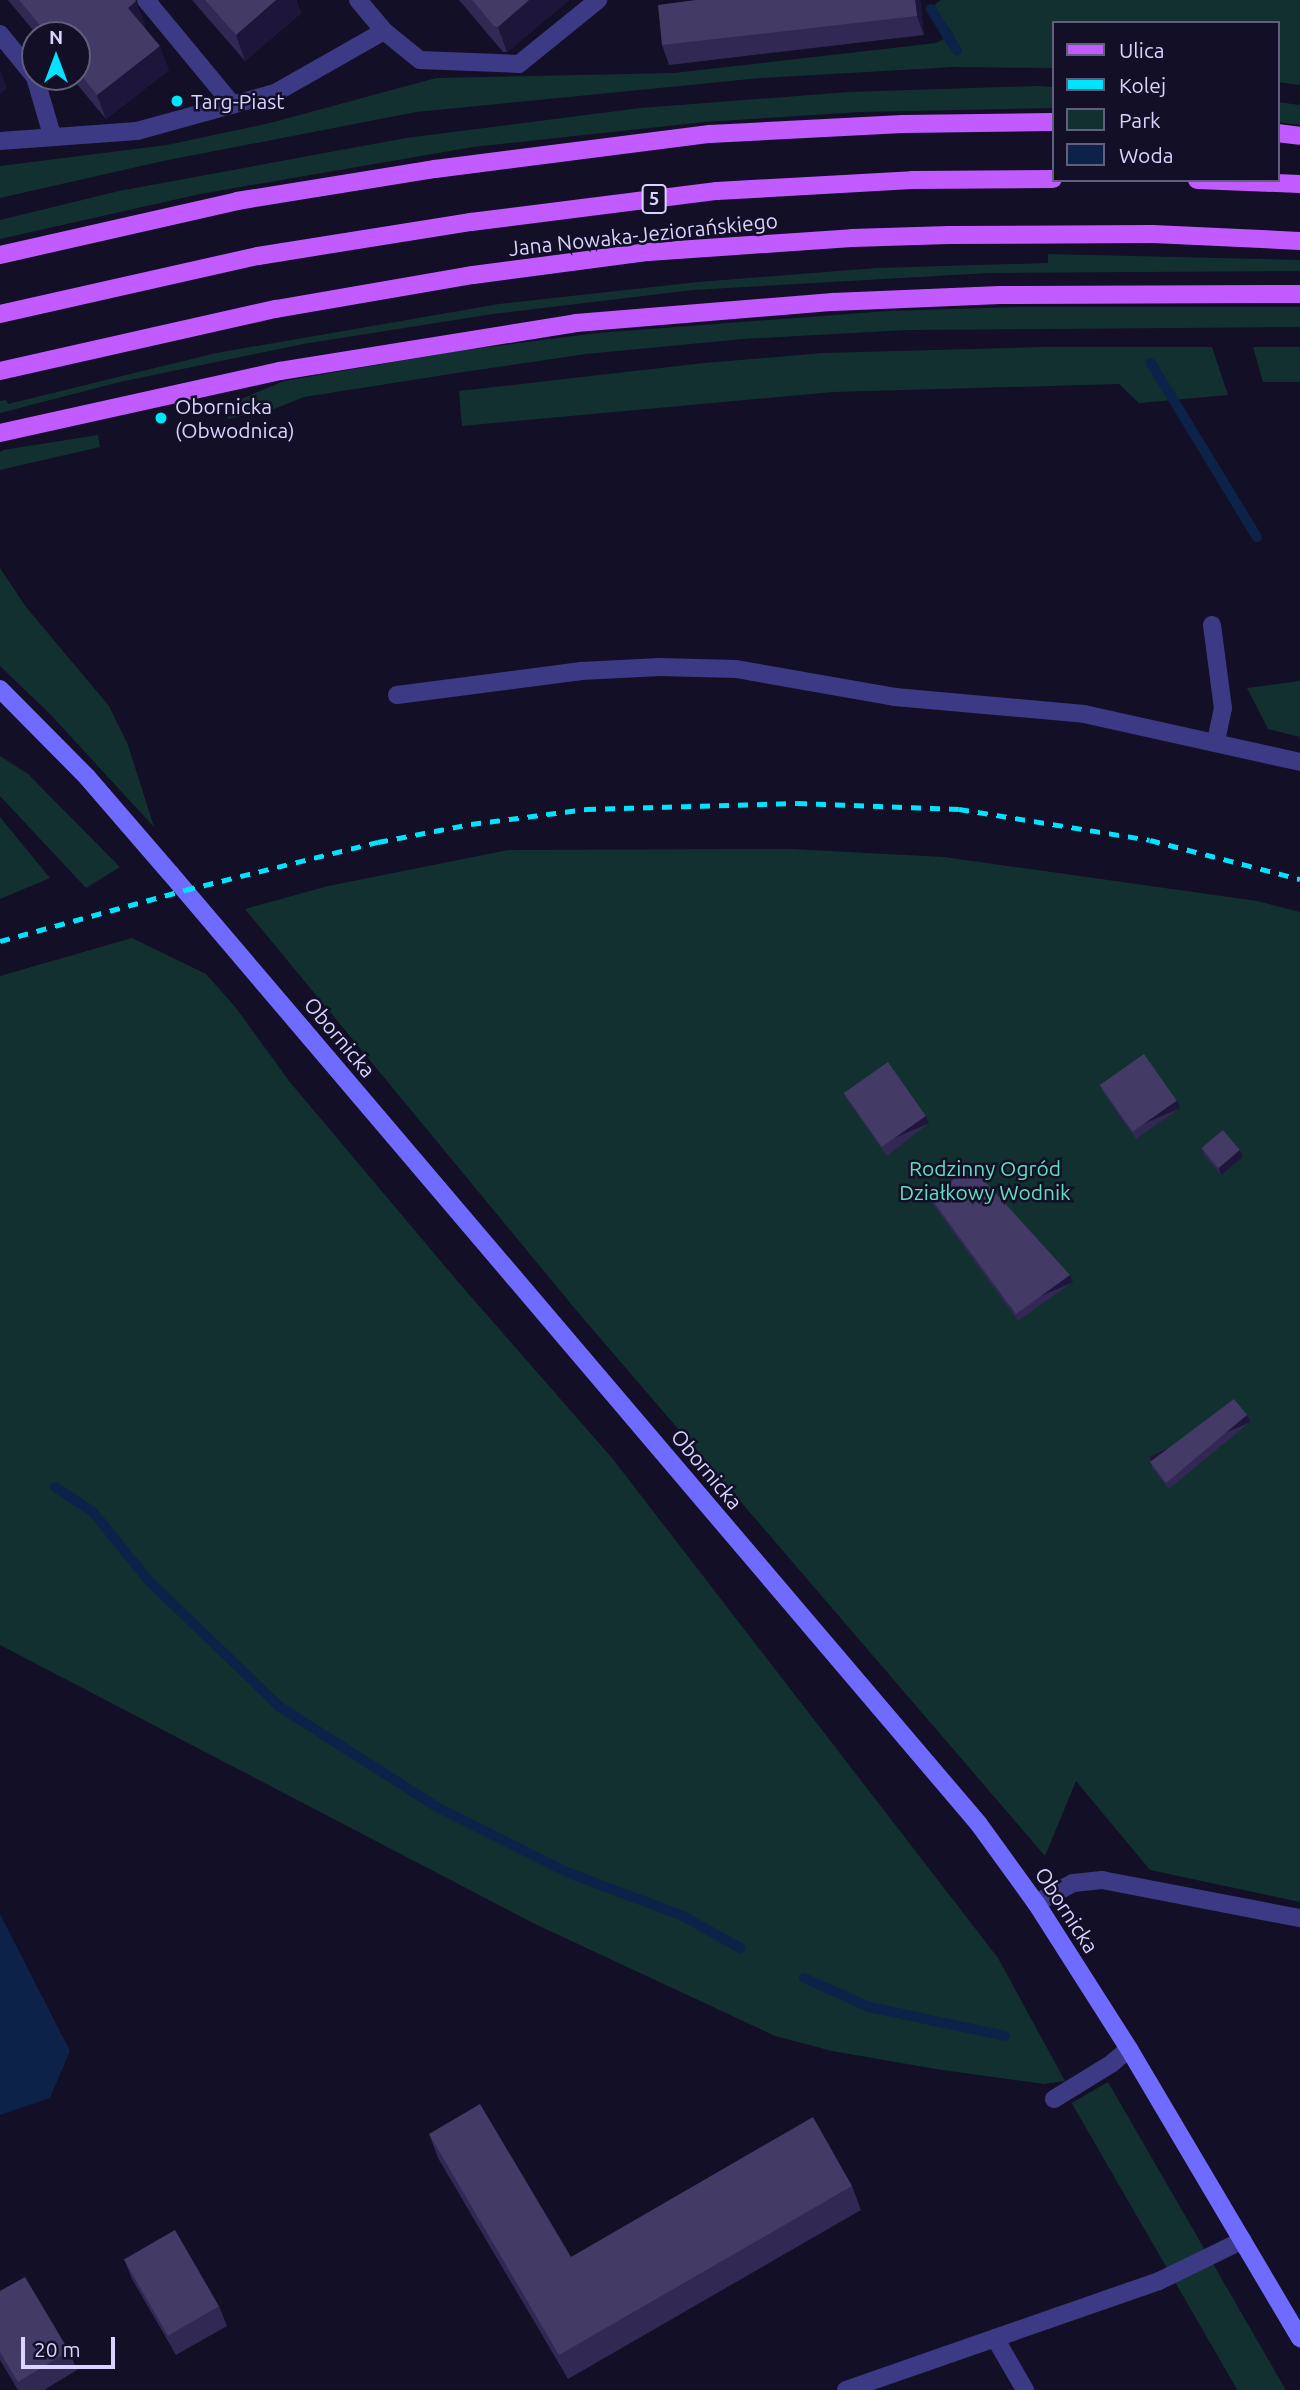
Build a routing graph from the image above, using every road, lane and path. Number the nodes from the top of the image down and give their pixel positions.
1 (146, 0) edge
2 (358, 0) edge
3 (598, 0) edge
4 (384, 31) junction
5 (0, 34) edge
6 (21, 60) edge
7 (39, 91) edge
8 (233, 105) junction
9 (1052, 122) edge
10 (1279, 132) edge
11 (52, 135) junction
12 (1300, 136) edge
13 (0, 141) edge
14 (1052, 179) edge
15 (1248, 182) edge
16 (1300, 184) edge
17 (1300, 241) edge
18 (0, 255) edge
19 (1300, 294) edge
20 (0, 314) edge
21 (0, 371) edge
22 (0, 433) edge
23 (1212, 625) dead end
24 (0, 689) edge
25 (397, 695) dead end
26 (1216, 742) junction
27 (1300, 762) edge
28 (1036, 1903) junction
29 (1300, 1918) edge
30 (1129, 2049) junction
31 (1054, 2099) dead end
32 (1243, 2240) junction
33 (995, 2338) junction
34 (1300, 2338) edge
35 (846, 2390) edge
36 (1025, 2390) edge

1 - 8 street
2 - 4 street
3 - 4 street
4 - 8 street
5 - 6 street
7 - 11 street
8 - 11 street
9 - 18 main road
10 - 12 main road
11 - 13 street
14 - 20 main road, Jana Nowaka-Jeziorańskiego / 5
15 - 16 main road
17 - 21 main road, Jana Nowaka-Jeziorańskiego
19 - 22 main road
23 - 26 street
24 - 28 main road, Obornicka
25 - 26 street
26 - 27 street
28 - 29 street
28 - 30 main road, Obornicka
30 - 31 street
30 - 32 main road, Obornicka
32 - 33 street
32 - 34 main road, Obornicka
33 - 35 street
33 - 36 street

